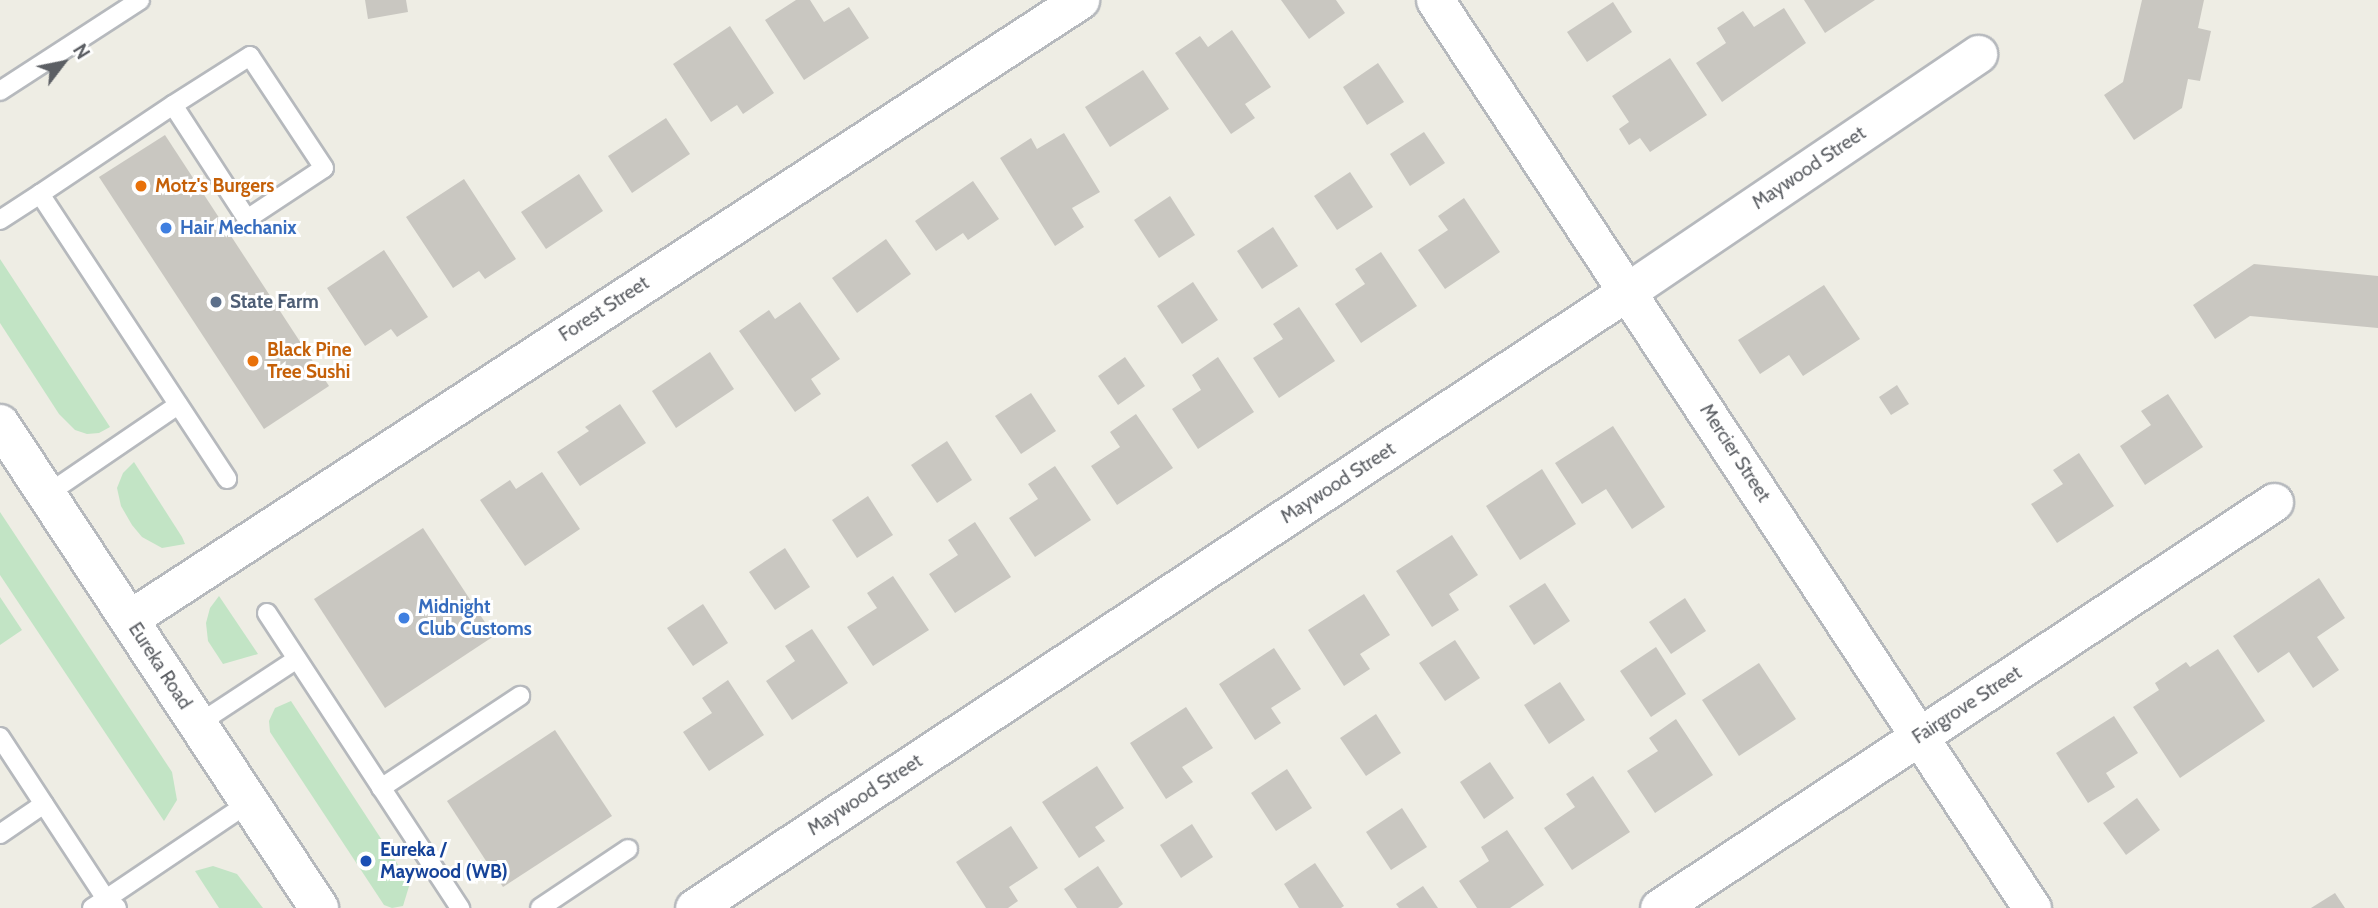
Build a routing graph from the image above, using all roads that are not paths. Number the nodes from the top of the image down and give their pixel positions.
1 (141, 0) edge
2 (1080, 0) edge
3 (1436, 0) edge
4 (1978, 54) dead end
5 (0, 91) edge
6 (173, 105) junction
7 (40, 194) junction
8 (0, 219) edge
9 (1628, 291) junction
10 (178, 405) junction
11 (0, 424) edge
12 (227, 479) dead end
13 (46, 495) junction
14 (2274, 502) dead end
15 (267, 613) dead end
16 (129, 618) junction
17 (297, 659) junction
18 (520, 696) dead end
19 (198, 724) junction
20 (0, 737) edge
21 (1919, 737) junction
22 (381, 788) junction
23 (250, 802) junction
24 (44, 804) junction
25 (0, 834) edge
26 (628, 849) dead end
27 (105, 905) edge
28 (319, 908) edge
29 (460, 908) edge
30 (540, 908) edge
31 (694, 908) edge
32 (1659, 908) edge
33 (2032, 908) edge

1 - 5 lane
2 - 16 street, Forest Street
3 - 9 street, Mercier Street
4 - 9 street, Maywood Street
6 - 6 lane
6 - 7 lane
7 - 8 lane
7 - 10 lane
9 - 21 street, Mercier Street
9 - 31 street, Maywood Street
10 - 12 lane
10 - 13 lane
11 - 13 main road, Eureka Road
13 - 16 main road, Eureka Road
14 - 21 street, Fairgrove Street
15 - 17 lane
16 - 19 main road, Eureka Road
17 - 19 lane
17 - 22 lane
18 - 22 lane
19 - 23 main road, Eureka Road
20 - 24 lane
21 - 32 street, Fairgrove Street
21 - 33 street, Mercier Street
22 - 29 lane
23 - 27 lane
23 - 28 main road, Eureka Road
24 - 25 lane
24 - 27 lane
26 - 30 lane

